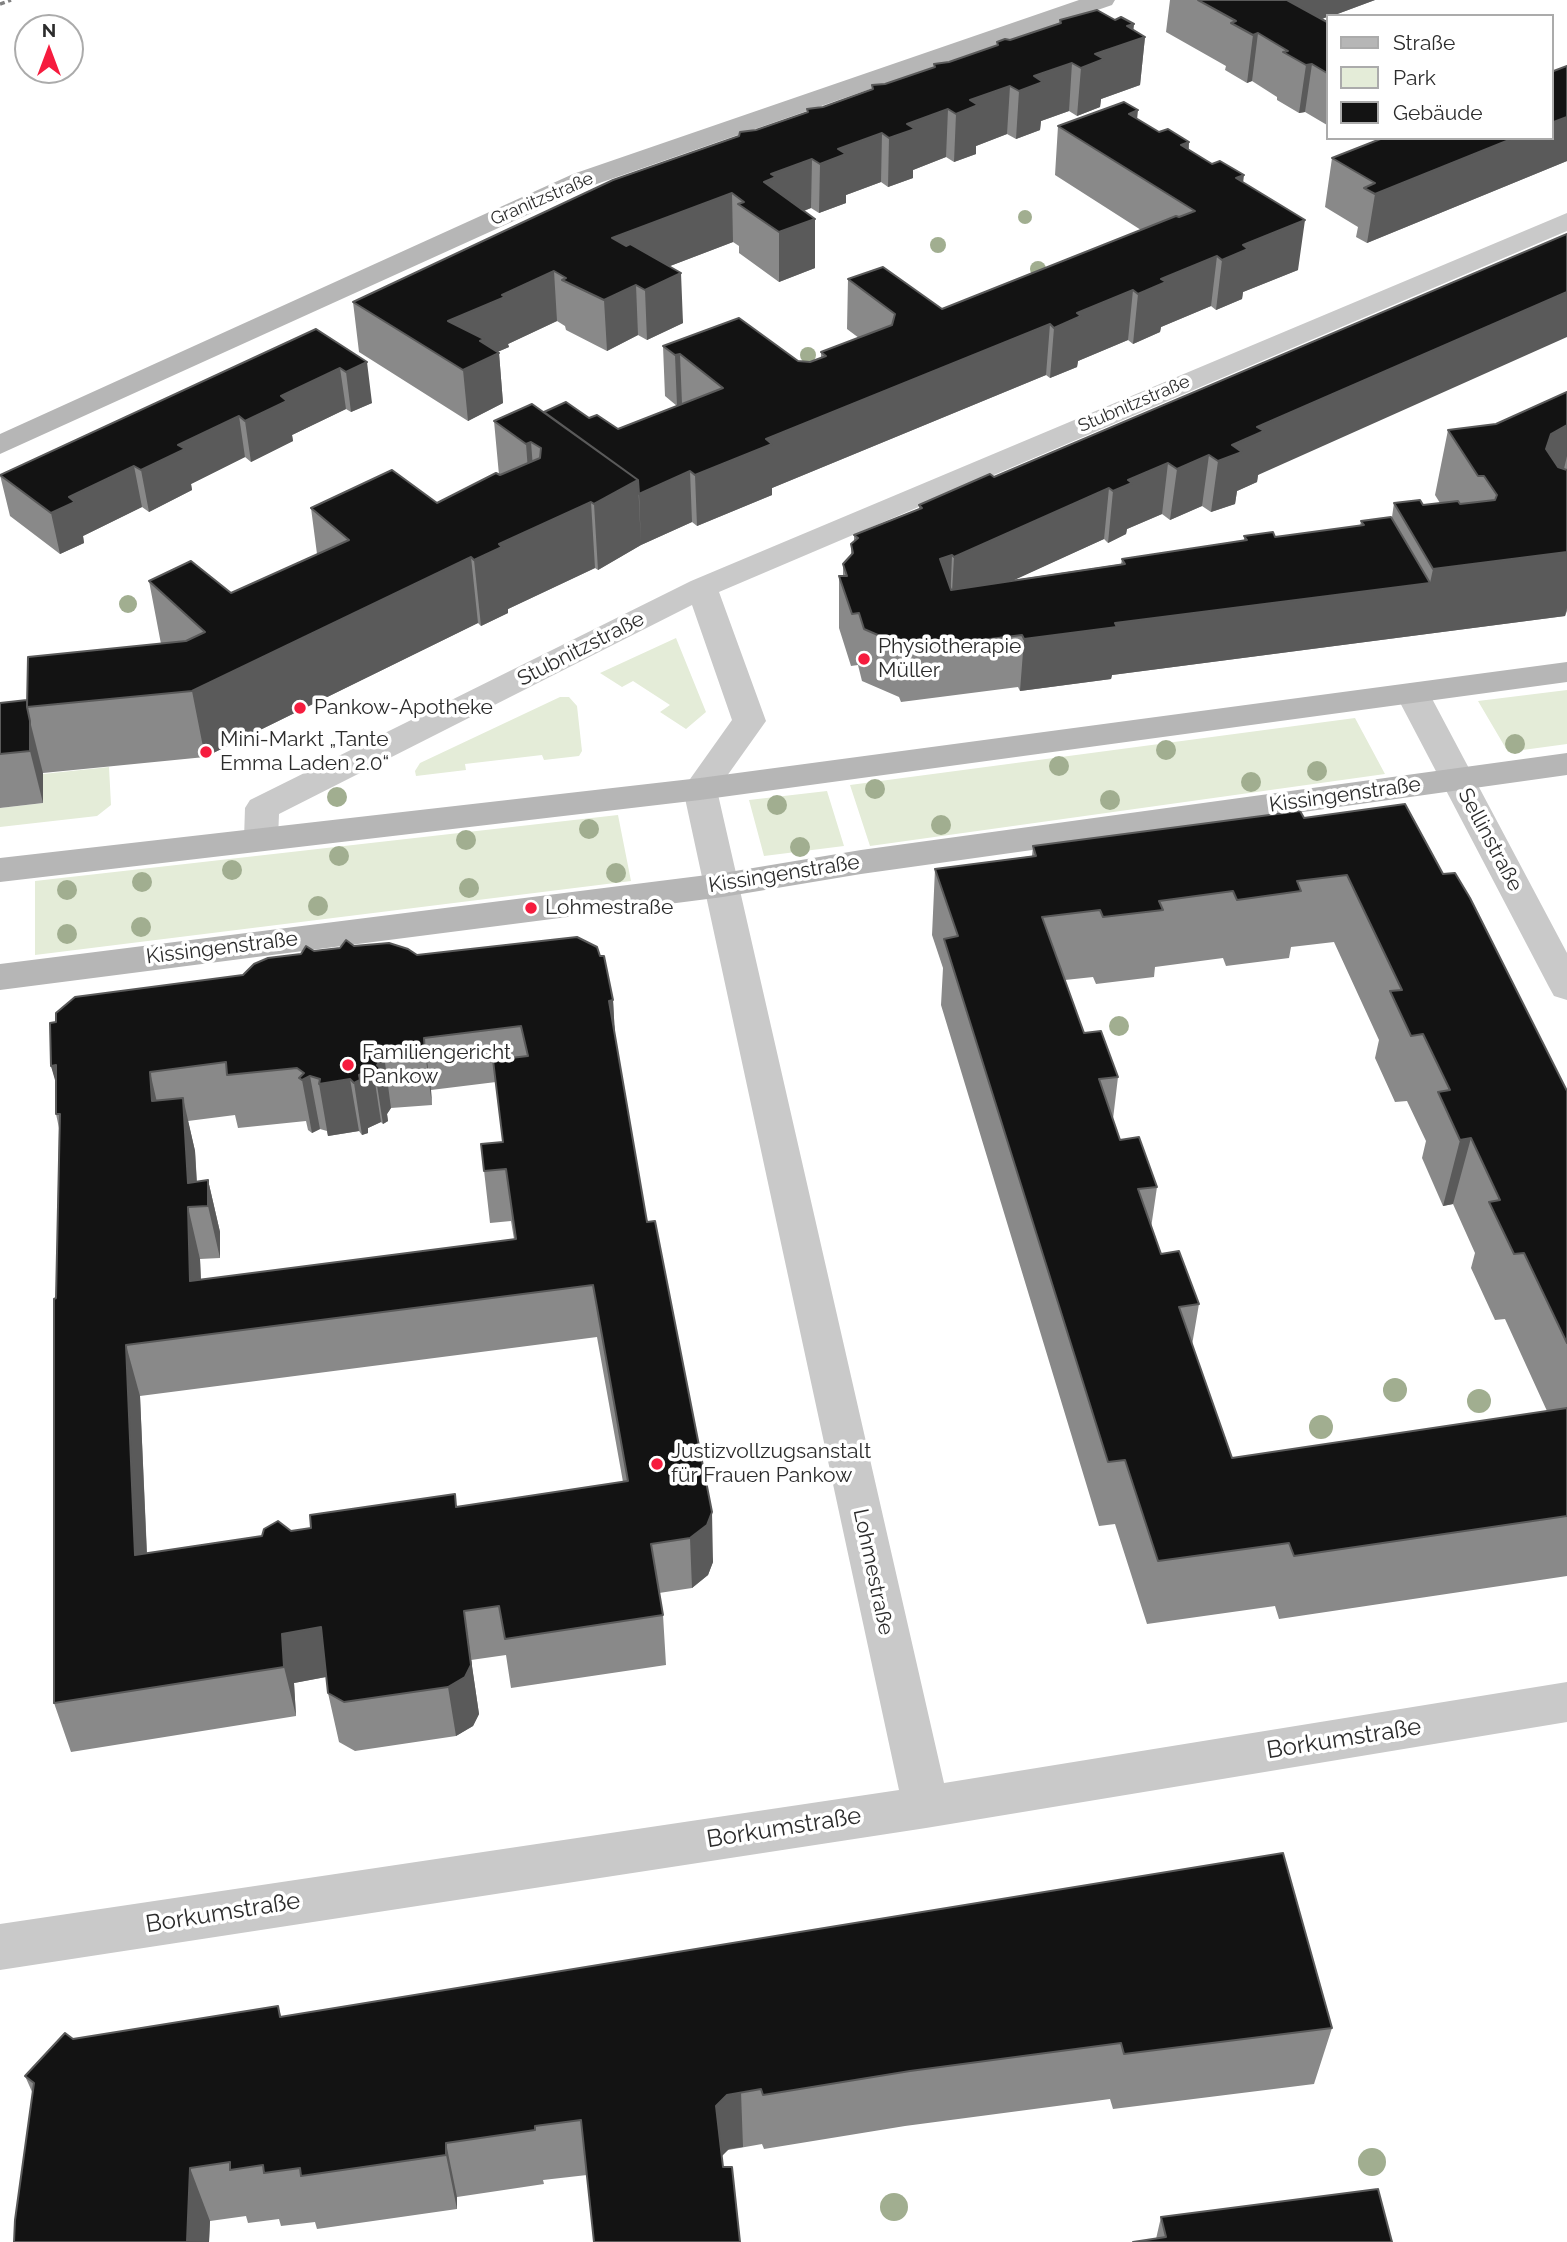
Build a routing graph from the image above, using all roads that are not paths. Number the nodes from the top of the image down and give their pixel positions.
1 (1103, 0) edge
2 (1567, 221) edge
3 (0, 445) edge
4 (702, 589) junction
5 (1567, 672) edge
6 (1412, 693) junction
7 (1567, 764) edge
8 (1458, 779) junction
9 (700, 789) junction
10 (261, 839) junction
11 (0, 870) edge
12 (723, 885) junction
13 (0, 977) edge
14 (1567, 987) edge
15 (1567, 1702) edge
16 (926, 1807) junction
17 (0, 1947) edge

1 - 3 street, Granitzstraße
2 - 4 street, Stubnitzstraße
4 - 9 street
4 - 10 street, Stubnitzstraße
5 - 6 street
6 - 8 street, Sellinstraße
6 - 9 street
7 - 8 street, Kissingenstraße
8 - 12 street, Kissingenstraße
8 - 14 street, Sellinstraße
9 - 10 street
9 - 12 street
10 - 11 street
12 - 13 street, Kissingenstraße
12 - 16 street, Lohmestraße
15 - 16 street, Borkumstraße
16 - 17 street, Borkumstraße

